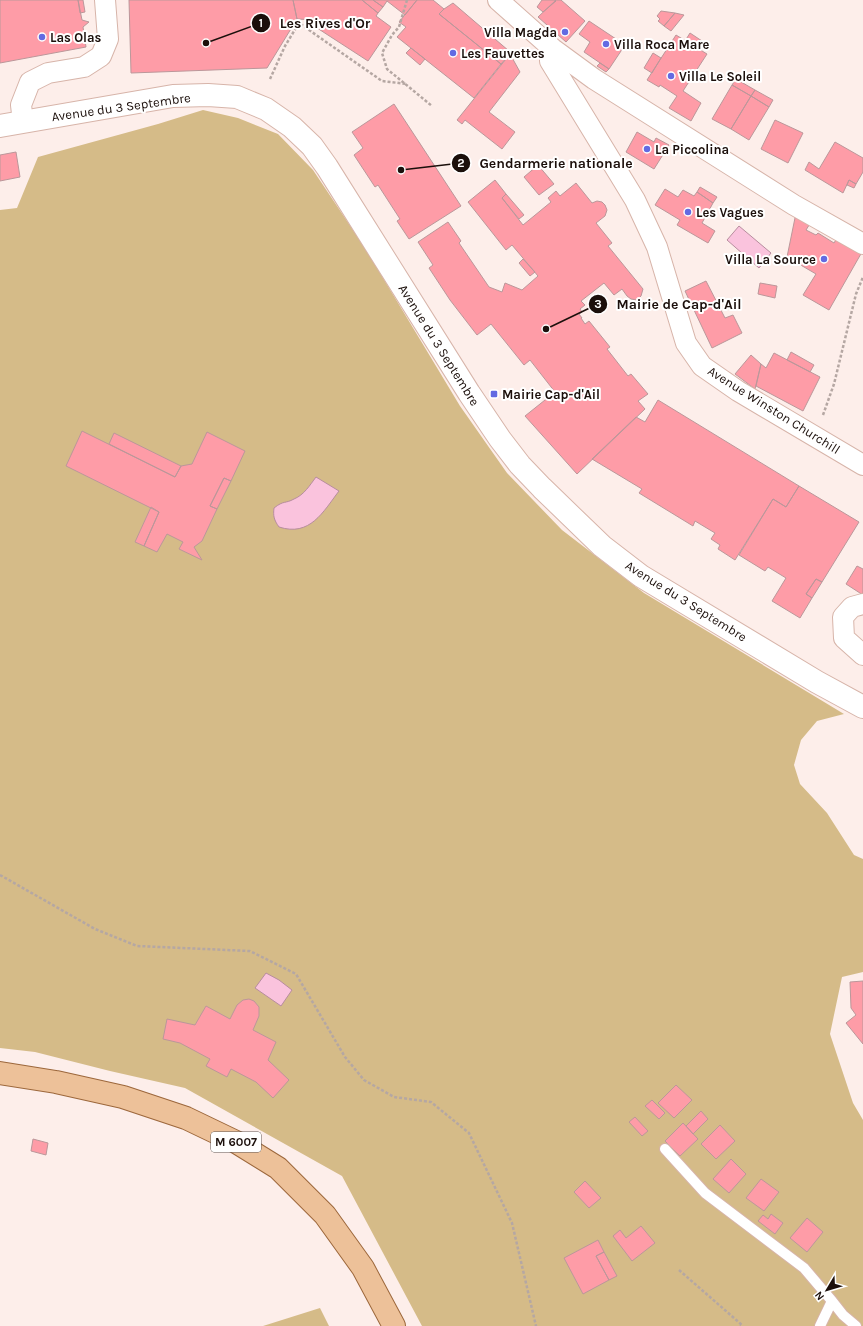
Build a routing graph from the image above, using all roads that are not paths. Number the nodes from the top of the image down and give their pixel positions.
1 (106, 0) edge
2 (498, 0) edge
3 (553, 49) junction
4 (23, 122) junction
5 (0, 126) edge
6 (863, 244) edge
7 (863, 465) edge
8 (863, 604) edge
9 (863, 655) edge
10 (863, 707) edge
11 (0, 1073) edge
12 (665, 1149) dead end
13 (832, 1301) junction
14 (394, 1326) edge
15 (820, 1326) edge
16 (856, 1326) edge

1 - 4 street
2 - 3 street
3 - 6 street
3 - 7 street, Avenue Winston Churchill
4 - 5 main road, Avenue du 3 Septembre
4 - 10 main road, Avenue du 3 Septembre
8 - 9 street
11 - 14 main road, M 6007
12 - 13 lane
13 - 15 lane
13 - 16 lane

